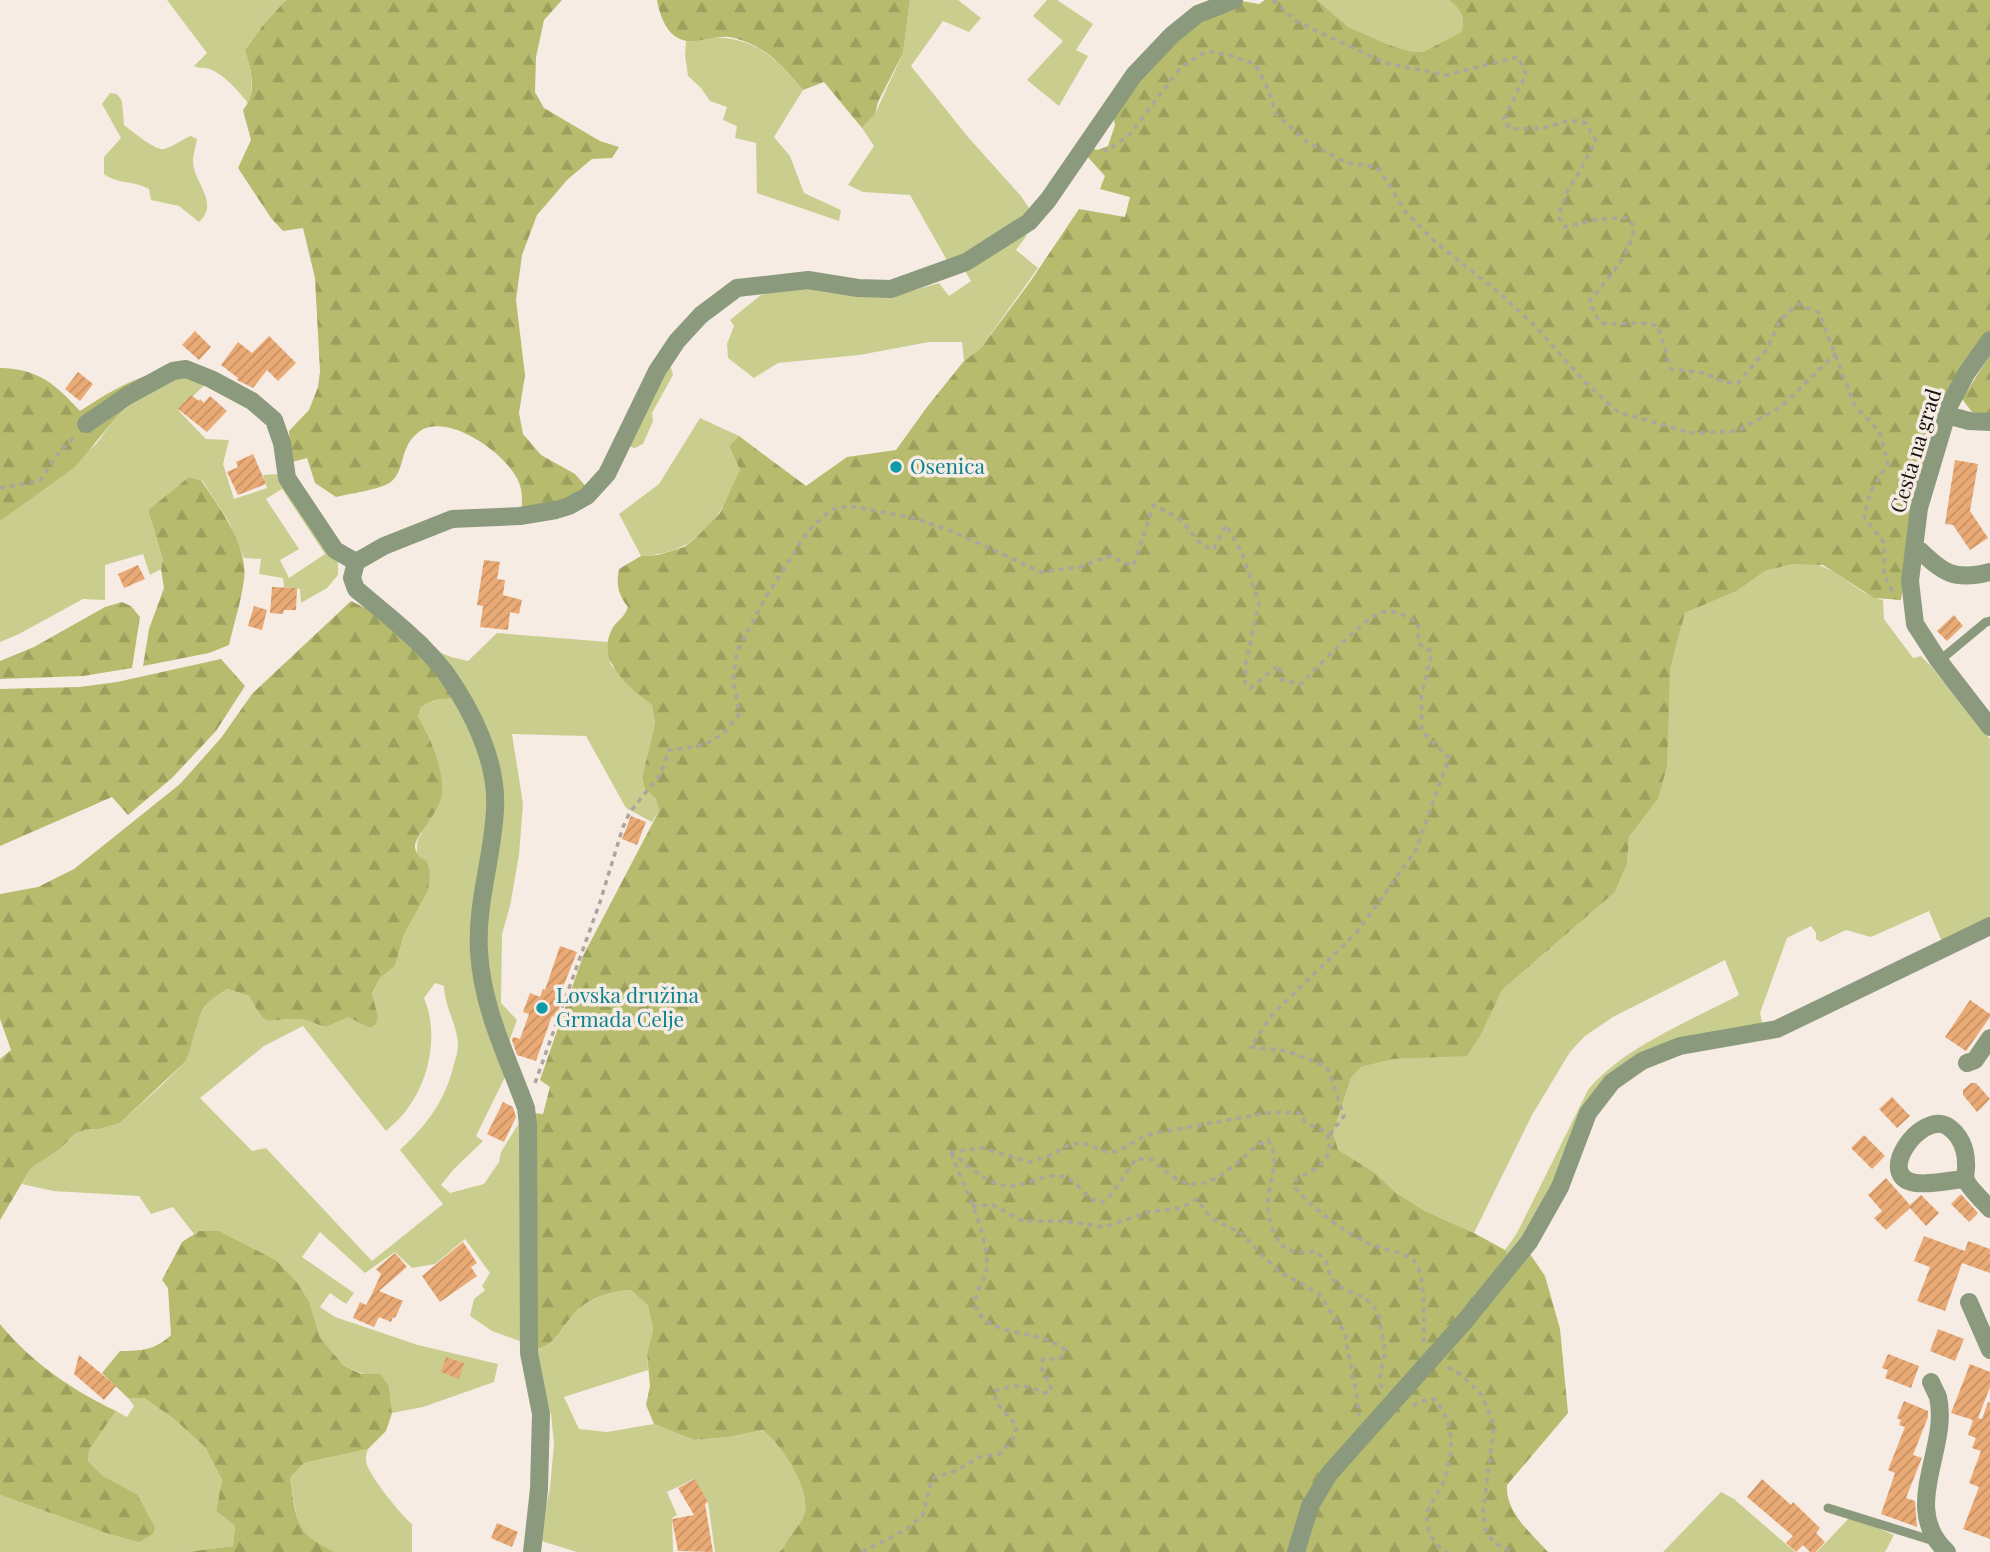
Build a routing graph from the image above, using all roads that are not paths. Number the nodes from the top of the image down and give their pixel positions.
1 (1234, 0) edge
2 (1990, 341) edge
3 (1947, 415) junction
4 (1990, 422) edge
5 (86, 424) road end
6 (1915, 546) junction
7 (356, 562) junction
8 (1990, 572) edge
9 (1990, 621) edge
10 (1939, 661) junction
11 (1990, 727) edge
12 (1990, 926) edge
13 (1990, 1038) edge
14 (1967, 1063) dead end
15 (1965, 1179) dead end
16 (1990, 1209) edge
17 (1969, 1302) dead end
18 (1990, 1350) edge
19 (1931, 1382) dead end
20 (1828, 1508) dead end
21 (1941, 1548) edge
22 (532, 1552) edge
23 (1296, 1552) edge

1 - 7 street
2 - 3 street, Cesta na grad
3 - 4 street
3 - 6 street, Cesta na grad
5 - 7 street
6 - 8 street
6 - 10 street, Cesta na grad
7 - 22 street
9 - 10 lane
10 - 11 street, Cesta na grad
12 - 23 street
13 - 14 street
15 - 16 street
17 - 18 street
19 - 21 street
20 - 21 lane

